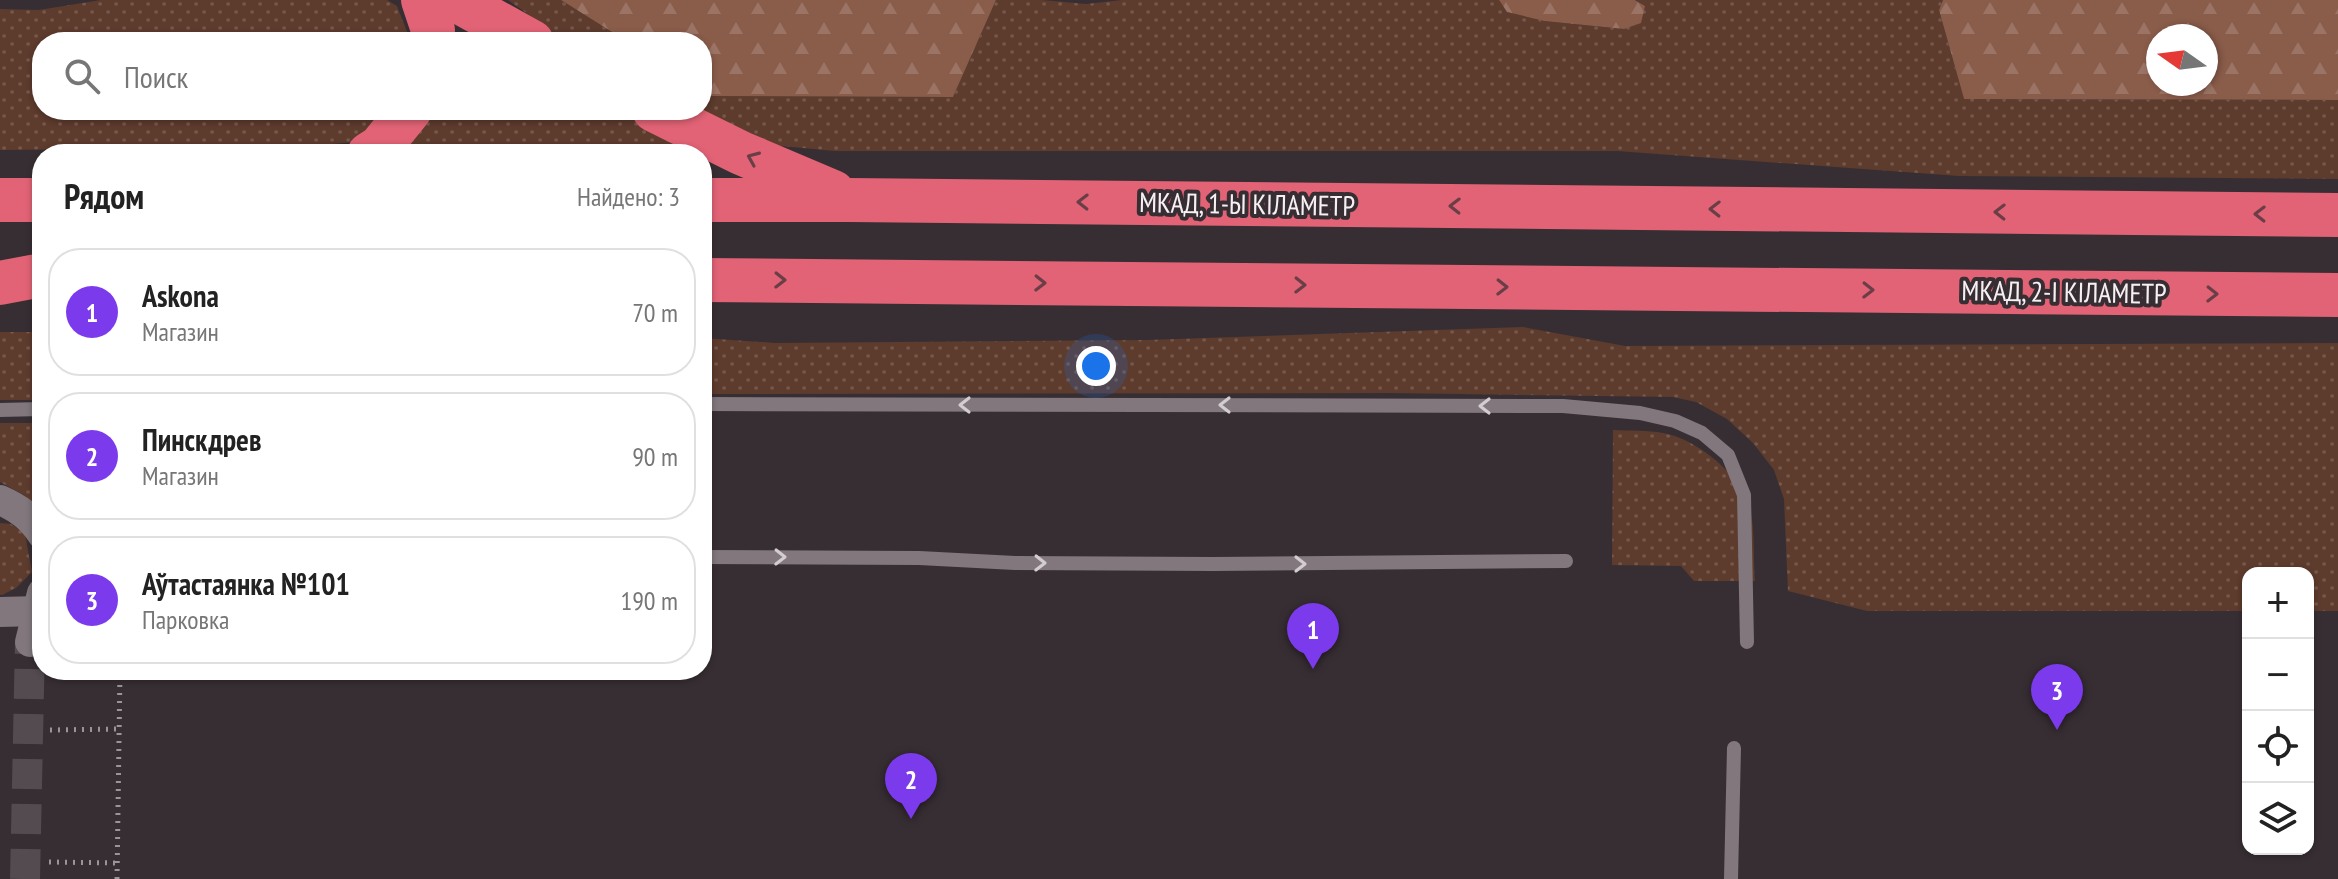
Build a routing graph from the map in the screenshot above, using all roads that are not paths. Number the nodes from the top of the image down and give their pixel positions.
1 (423, 0) edge
2 (456, 0) edge
3 (433, 32) edge
4 (514, 32) edge
5 (402, 120) edge
6 (674, 120) edge
7 (382, 144) edge
8 (0, 200) edge
9 (32, 200) edge
10 (712, 200) edge
11 (850, 200) junction
12 (2338, 215) edge
13 (0, 273) edge
14 (32, 274) edge
15 (32, 276) edge
16 (712, 280) edge
17 (0, 283) edge
18 (2338, 295) edge
19 (712, 404) edge
20 (32, 409) edge
21 (0, 410) edge
22 (0, 500) edge
23 (32, 520) edge
24 (712, 557) edge
25 (1566, 561) dead end
26 (32, 606) edge
27 (0, 612) edge
28 (32, 635) edge
29 (30, 642) tunnel mouth
30 (1747, 642) dead end
31 (1734, 748) dead end
32 (1731, 879) edge

1 - 3 highway
2 - 4 highway
5 - 7 highway
11 -> 6 highway
8 - 9 highway
10 - 11 highway, МКАД, 1-Ы КІЛАМЕТР
12 -> 11 highway, МКАД, 1-Ы КІЛАМЕТР
13 - 14 highway
15 - 17 highway
16 -> 18 highway, МКАД, 2-І КІЛАМЕТР
30 -> 19 lane
20 - 21 lane
22 - 23 street
24 -> 25 lane
26 - 27 street
28 - 29 street
31 - 32 lane

